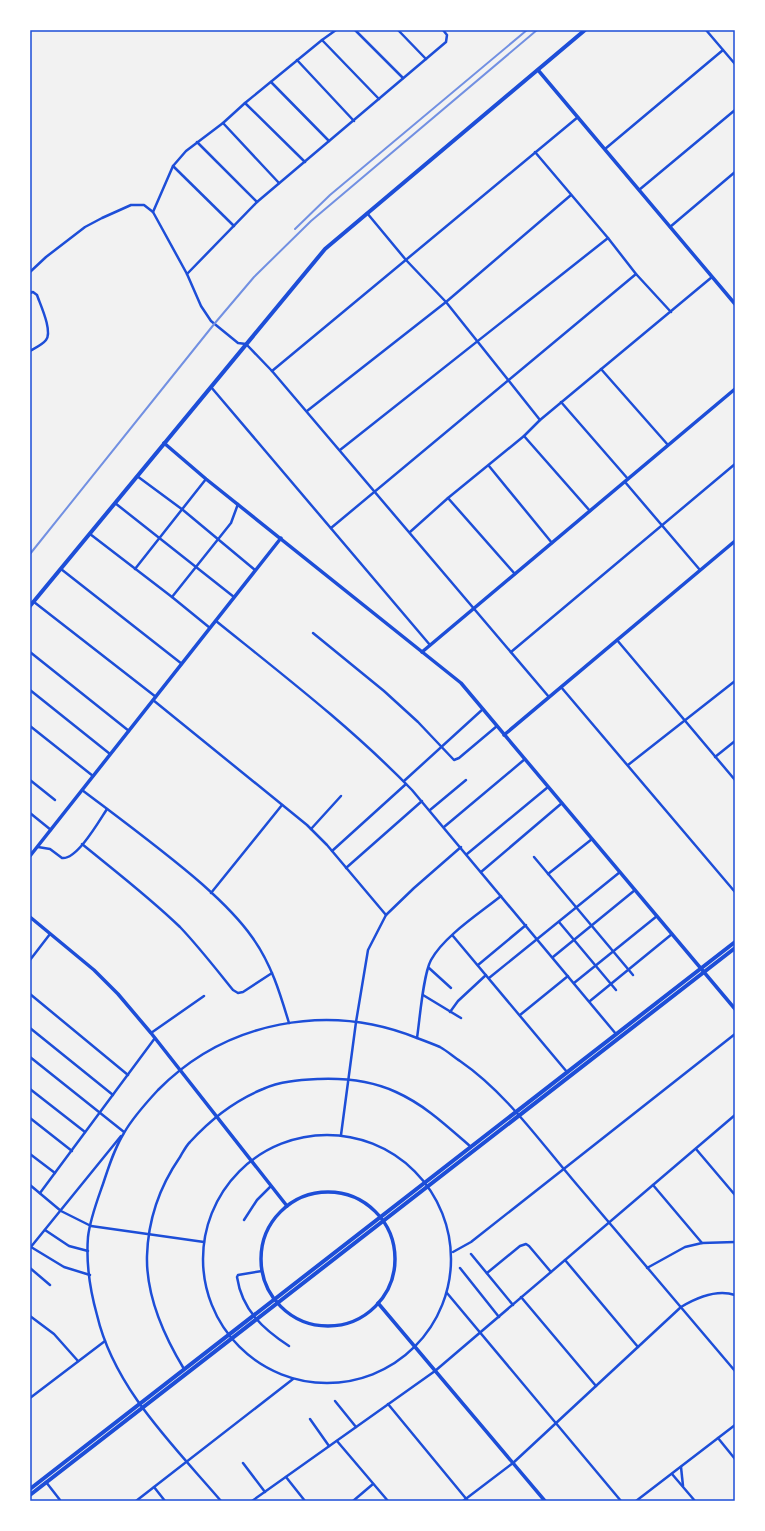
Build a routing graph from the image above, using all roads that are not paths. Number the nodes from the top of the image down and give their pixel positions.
1 (336, 30) edge
2 (355, 30) edge
3 (398, 30) edge
4 (443, 30) edge
5 (586, 30) edge
6 (706, 30) edge
7 (322, 40) junction
8 (723, 50) junction
9 (426, 59) junction
10 (297, 60) junction
11 (735, 64) edge
12 (538, 70) junction
13 (403, 78) junction
14 (271, 82) junction
15 (379, 99) junction
16 (245, 103) junction
17 (735, 110) edge
18 (578, 117) junction
19 (354, 121) junction
20 (223, 123) junction
21 (329, 141) junction
22 (197, 142) junction
23 (605, 149) junction
24 (535, 152) junction
25 (305, 162) junction
26 (174, 166) junction
27 (735, 172) edge
28 (279, 183) junction
29 (639, 190) junction
30 (571, 195) junction
31 (257, 202) junction
32 (153, 212) junction
33 (367, 213) junction
34 (234, 226) junction
35 (670, 227) junction
36 (608, 238) junction
37 (406, 260) junction
38 (30, 272) edge
39 (187, 274) junction
40 (636, 274) junction
41 (712, 277) junction
42 (30, 293) edge
43 (446, 302) junction
44 (735, 304) edge
45 (671, 312) junction
46 (478, 340) junction
47 (246, 344) junction
48 (30, 351) edge
49 (601, 369) junction
50 (272, 371) junction
51 (508, 381) junction
52 (211, 387) junction
53 (735, 389) edge
54 (562, 402) junction
55 (307, 411) junction
56 (540, 420) junction
57 (524, 436) junction
58 (164, 443) junction
59 (668, 446) junction
60 (340, 450) junction
61 (735, 464) edge
62 (488, 466) junction
63 (137, 476) junction
64 (206, 479) junction
65 (626, 480) junction
66 (376, 491) junction
67 (448, 498) junction
68 (115, 503) junction
69 (239, 504) junction
70 (184, 510) junction
71 (590, 511) junction
72 (662, 525) junction
73 (331, 528) junction
74 (410, 532) junction
75 (90, 533) junction
76 (160, 538) junction
77 (281, 538) junction
78 (217, 539) junction
79 (735, 541) edge
80 (552, 543) junction
81 (195, 566) junction
82 (60, 569) junction
83 (135, 569) junction
84 (255, 570) junction
85 (700, 570) junction
86 (515, 574) junction
87 (172, 597) junction
88 (234, 597) junction
89 (34, 601) junction
90 (30, 606) edge
91 (474, 608) junction
92 (216, 621) junction
93 (210, 628) junction
94 (313, 633) dead end
95 (617, 640) junction
96 (430, 646) junction
97 (30, 652) edge
98 (422, 652) junction
99 (511, 652) junction
100 (182, 664) junction
101 (735, 681) edge
102 (561, 686) junction
103 (30, 690) edge
104 (549, 697) junction
105 (154, 698) junction
106 (483, 709) junction
107 (685, 720) junction
108 (30, 726) edge
109 (497, 726) junction
110 (129, 730) junction
111 (504, 735) junction
112 (735, 741) edge
113 (442, 746) junction
114 (110, 754) junction
115 (715, 756) junction
116 (525, 759) junction
117 (628, 765) junction
118 (93, 776) junction
119 (30, 780) edge
120 (466, 780) dead end
121 (735, 780) edge
122 (405, 782) junction
123 (548, 787) junction
124 (82, 790) junction
125 (341, 796) dead end
126 (55, 800) dead end
127 (422, 801) junction
128 (562, 803) junction
129 (282, 805) junction
130 (107, 809) junction
131 (430, 810) junction
132 (30, 813) edge
133 (444, 827) junction
134 (311, 829) junction
135 (51, 830) junction
136 (592, 839) junction
137 (82, 844) junction
138 (37, 846) junction
139 (461, 847) junction
140 (332, 850) junction
141 (467, 854) junction
142 (30, 856) edge
143 (534, 857) dead end
144 (346, 868) junction
145 (481, 872) junction
146 (620, 872) junction
147 (548, 874) junction
148 (635, 890) junction
149 (735, 892) edge
150 (211, 893) junction
151 (501, 896) junction
152 (577, 907) junction
153 (386, 915) junction
154 (657, 916) junction
155 (30, 917) edge
156 (559, 922) junction
157 (526, 925) junction
158 (592, 925) junction
159 (50, 934) junction
160 (672, 934) junction
161 (453, 936) junction
162 (537, 939) junction
163 (574, 940) junction
164 (735, 942) edge
165 (735, 948) edge
166 (613, 951) junction
167 (553, 957) junction
168 (30, 960) edge
169 (478, 965) junction
170 (595, 966) junction
171 (429, 968) junction
172 (629, 969) junction
173 (702, 970) junction
174 (272, 973) junction
175 (633, 975) dead end
176 (568, 976) junction
177 (487, 977) junction
178 (574, 983) junction
179 (611, 984) junction
180 (451, 988) dead end
181 (616, 990) dead end
182 (30, 994) edge
183 (423, 995) junction
184 (204, 996) dead end
185 (590, 1001) junction
186 (735, 1009) edge
187 (450, 1012) junction
188 (520, 1015) junction
189 (461, 1018) dead end
190 (356, 1022) junction
191 (289, 1023) junction
192 (30, 1028) edge
193 (151, 1033) junction
194 (617, 1034) junction
195 (735, 1034) edge
196 (155, 1038) junction
197 (417, 1038) junction
198 (30, 1057) edge
199 (180, 1070) junction
200 (567, 1072) junction
201 (128, 1075) junction
202 (348, 1079) junction
203 (30, 1089) edge
204 (113, 1095) junction
205 (100, 1112) junction
206 (517, 1114) junction
207 (735, 1115) edge
208 (217, 1117) junction
209 (30, 1118) edge
210 (85, 1132) junction
211 (125, 1132) junction
212 (341, 1135) junction
213 (471, 1147) junction
214 (696, 1149) junction
215 (72, 1151) junction
216 (30, 1154) edge
217 (251, 1160) junction
218 (563, 1168) junction
219 (55, 1173) junction
220 (427, 1184) junction
221 (30, 1185) edge
222 (653, 1185) junction
223 (272, 1186) junction
224 (40, 1193) junction
225 (735, 1195) edge
226 (287, 1206) junction
227 (61, 1210) junction
228 (382, 1219) junction
229 (244, 1220) dead end
230 (609, 1223) junction
231 (90, 1226) junction
232 (45, 1230) junction
233 (150, 1234) junction
234 (204, 1242) junction
235 (735, 1242) edge
236 (702, 1243) junction
237 (31, 1248) edge
238 (88, 1251) junction
239 (453, 1252) junction
240 (471, 1254) dead end
241 (565, 1260) junction
242 (30, 1268) edge
243 (460, 1268) dead end
244 (647, 1268) junction
245 (262, 1271) junction
246 (551, 1272) junction
247 (487, 1273) junction
248 (90, 1275) junction
249 (50, 1285) dead end
250 (446, 1292) junction
251 (735, 1295) edge
252 (521, 1297) junction
253 (275, 1302) junction
254 (378, 1303) junction
255 (512, 1305) junction
256 (681, 1307) junction
257 (30, 1316) edge
258 (499, 1317) junction
259 (254, 1318) junction
260 (480, 1333) junction
261 (231, 1336) junction
262 (105, 1341) junction
263 (289, 1346) dead end
264 (638, 1347) junction
265 (416, 1348) junction
266 (78, 1361) junction
267 (184, 1370) junction
268 (435, 1371) junction
269 (735, 1371) edge
270 (293, 1379) junction
271 (596, 1386) junction
272 (30, 1398) edge
273 (335, 1401) dead end
274 (388, 1404) junction
275 (140, 1406) junction
276 (310, 1419) dead end
277 (556, 1424) junction
278 (735, 1425) edge
279 (356, 1427) junction
280 (718, 1438) junction
281 (337, 1441) junction
282 (329, 1446) junction
283 (735, 1459) edge
284 (187, 1461) junction
285 (243, 1462) dead end
286 (513, 1463) junction
287 (680, 1467) junction
288 (672, 1474) junction
289 (286, 1477) junction
290 (46, 1482) junction
291 (373, 1484) junction
292 (154, 1487) junction
293 (683, 1487) junction
294 (30, 1489) edge
295 (265, 1492) junction
296 (30, 1495) edge
297 (60, 1500) edge
298 (466, 1500) edge
299 (136, 1501) edge
300 (165, 1501) edge
301 (221, 1501) edge
302 (252, 1501) edge
303 (305, 1501) edge
304 (352, 1501) edge
305 (388, 1501) edge
306 (545, 1501) edge
307 (621, 1501) edge
308 (636, 1501) edge
309 (695, 1501) edge

1 - 7 street
2 - 13 street
3 - 9 street
4 - 9 street
5 - 12 main road
6 - 8 street
7 - 10 street
7 - 15 street
8 - 11 street
8 - 23 street
9 - 13 street
10 - 14 street
10 - 19 street
12 - 18 street
12 - 33 main road
13 - 15 street
14 - 16 street
14 - 21 street
15 - 19 street
16 - 20 street
16 - 25 street
17 - 29 street
18 - 23 street
18 - 24 street
19 - 21 street
20 - 22 street
20 - 28 street
21 - 25 street
22 - 26 street
22 - 31 street
23 - 29 street
24 - 30 street
24 - 37 street
25 - 28 street
26 - 32 street
26 - 34 street
27 - 35 street
28 - 31 street
29 - 35 street
30 - 36 street
30 - 43 street
31 - 34 street
32 - 38 street
32 - 39 street
33 - 37 street
33 - 47 main road
34 - 39 street
35 - 41 street
36 - 40 street
36 - 46 street
37 - 43 street
37 - 50 street
39 - 47 street
40 - 45 street
40 - 51 street
41 - 44 street
41 - 45 street
42 - 48 street
43 - 46 street
43 - 55 street
45 - 49 street
46 - 51 street
46 - 60 street
47 - 50 street
47 - 52 main road
49 - 54 street
49 - 59 street
50 - 55 street
51 - 56 street
51 - 66 street
52 - 58 main road
52 - 73 street
53 - 59 street
54 - 56 street
54 - 65 street
55 - 60 street
56 - 57 street
57 - 62 street
57 - 71 street
58 - 63 main road
58 - 64 street
59 - 65 street
60 - 66 street
61 - 72 street
62 - 67 street
62 - 80 street
63 - 68 main road
63 - 70 street
64 - 69 street
64 - 70 street
65 - 71 street
65 - 72 street
66 - 73 street
66 - 74 street
67 - 74 street
67 - 86 street
68 - 75 main road
68 - 76 street
69 - 77 street
69 - 78 street
70 - 76 street
70 - 78 street
71 - 80 street
72 - 85 street
72 - 99 street
73 - 96 street
74 - 91 street
75 - 82 main road
75 - 83 street
76 - 81 street
76 - 83 street
77 - 84 street
77 - 98 street
78 - 81 street
78 - 84 street
79 - 85 street
80 - 86 street
81 - 87 street
81 - 88 street
82 - 89 main road
82 - 100 street
83 - 87 street
84 - 88 street
85 - 95 street
86 - 91 street
87 - 93 street
88 - 92 street
89 - 90 main road
89 - 105 street
91 - 96 street
91 - 99 street
92 - 93 street
92 - 122 street
93 - 100 street
94 - 113 street
95 - 102 street
95 - 107 street
96 - 98 street
97 - 110 street
98 - 106 street
99 - 104 street
100 - 105 street
101 - 107 street
102 - 104 street
102 - 117 street
103 - 114 street
104 - 111 street
105 - 110 street
105 - 129 street
106 - 109 street
106 - 113 street
107 - 115 street
107 - 117 street
108 - 118 street
109 - 111 street
109 - 113 street
110 - 114 street
111 - 116 street
112 - 115 street
113 - 122 street
114 - 118 street
115 - 121 street
116 - 123 street
116 - 133 street
117 - 149 street
118 - 124 street
119 - 126 street
120 - 131 street
122 - 127 street
122 - 140 street
123 - 128 street
123 - 141 street
124 - 130 street
124 - 135 street
125 - 134 street
127 - 131 street
127 - 144 street
128 - 136 street
128 - 145 street
129 - 134 street
129 - 150 street
130 - 137 street
130 - 150 street
131 - 133 street
132 - 135 street
133 - 139 street
134 - 140 street
135 - 138 street
136 - 146 street
136 - 147 street
137 - 138 street
137 - 174 street
138 - 142 street
139 - 141 street
139 - 153 street
140 - 144 street
141 - 145 street
143 - 147 street
144 - 153 street
145 - 151 street
146 - 148 street
146 - 152 street
147 - 152 street
148 - 154 street
148 - 158 street
150 - 174 street
151 - 157 street
151 - 161 street
152 - 156 street
152 - 158 street
153 - 190 street
154 - 160 street
154 - 166 street
155 - 159 street
156 - 162 street
156 - 163 street
157 - 162 street
157 - 169 street
158 - 163 street
158 - 166 street
159 - 168 street
159 - 193 street
160 - 172 street
160 - 173 street
161 - 169 street
161 - 171 street
162 - 167 street
162 - 177 street
163 - 167 street
163 - 170 street
164 - 173 main road
165 - 173 main road
166 - 170 street
166 - 172 street
167 - 176 street
169 - 177 street
170 - 178 street
170 - 179 street
171 - 180 street
171 - 183 street
172 - 175 street
172 - 179 street
173 - 186 street
173 - 194 main road
173 - 206 main road
174 - 191 street
176 - 178 street
176 - 188 street
177 - 187 street
177 - 188 street
178 - 185 street
179 - 181 street
179 - 185 street
182 - 201 street
183 - 187 street
183 - 197 street
184 - 193 street
185 - 194 street
187 - 189 street
188 - 200 street
190 - 191 street
190 - 197 street
190 - 202 street
191 - 199 street
192 - 204 street
193 - 196 street
194 - 200 main road
195 - 218 street
196 - 199 street
196 - 201 street
197 - 206 street
198 - 205 street
199 - 208 street
199 - 211 street
200 - 206 main road
201 - 204 street
202 - 208 street
202 - 212 street
202 - 213 street
203 - 210 street
204 - 205 street
205 - 210 street
205 - 211 street
206 - 213 main road
206 - 218 street
206 - 220 main road
207 - 214 street
208 - 217 street
208 - 233 street
209 - 215 street
210 - 215 street
211 - 227 street
211 - 231 street
212 - 217 street
212 - 220 street
213 - 220 main road
214 - 222 street
214 - 225 street
215 - 219 street
216 - 219 street
217 - 223 street
217 - 234 street
218 - 230 street
218 - 239 street
219 - 224 street
220 - 228 main road
220 - 239 street
221 - 224 street
222 - 230 street
222 - 236 street
223 - 226 street
223 - 229 street
224 - 227 street
226 - 228 street
226 - 245 street
227 - 231 street
227 - 232 street
228 - 253 main road
228 - 254 street
230 - 241 street
230 - 244 street
231 - 233 street
231 - 238 street
232 - 237 street
232 - 238 street
233 - 234 street
233 - 267 street
234 - 261 street
235 - 236 street
236 - 244 street
237 - 248 street
238 - 248 street
239 - 250 street
240 - 247 street
241 - 246 street
241 - 264 street
242 - 249 street
243 - 258 street
244 - 256 street
245 - 253 street
245 - 259 street
246 - 247 street
246 - 252 street
247 - 255 street
248 - 262 street
250 - 260 street
250 - 265 street
251 - 256 street
252 - 255 street
252 - 271 street
253 - 254 street
253 - 259 main road
254 - 265 street
255 - 258 street
256 - 264 street
256 - 269 street
257 - 266 street
258 - 260 street
259 - 261 main road
259 - 263 street
260 - 268 street
260 - 277 street
261 - 267 main road
261 - 270 street
261 - 275 main road
262 - 266 street
262 - 275 street
264 - 271 street
265 - 268 street
265 - 270 street
266 - 272 street
267 - 275 main road
268 - 274 street
268 - 286 street
270 - 284 street
271 - 277 street
273 - 279 street
274 - 279 street
274 - 298 street
275 - 284 street
275 - 290 main road
275 - 294 main road
276 - 282 street
277 - 286 street
277 - 307 street
278 - 280 street
279 - 281 street
280 - 283 street
280 - 287 street
281 - 282 street
281 - 291 street
282 - 289 street
284 - 292 street
284 - 301 street
285 - 295 street
286 - 298 street
286 - 306 street
287 - 288 street
287 - 293 street
288 - 293 street
288 - 308 street
289 - 295 street
289 - 303 street
290 - 296 main road
290 - 297 street
291 - 304 street
291 - 305 street
292 - 299 street
292 - 300 street
293 - 309 street
295 - 302 street

